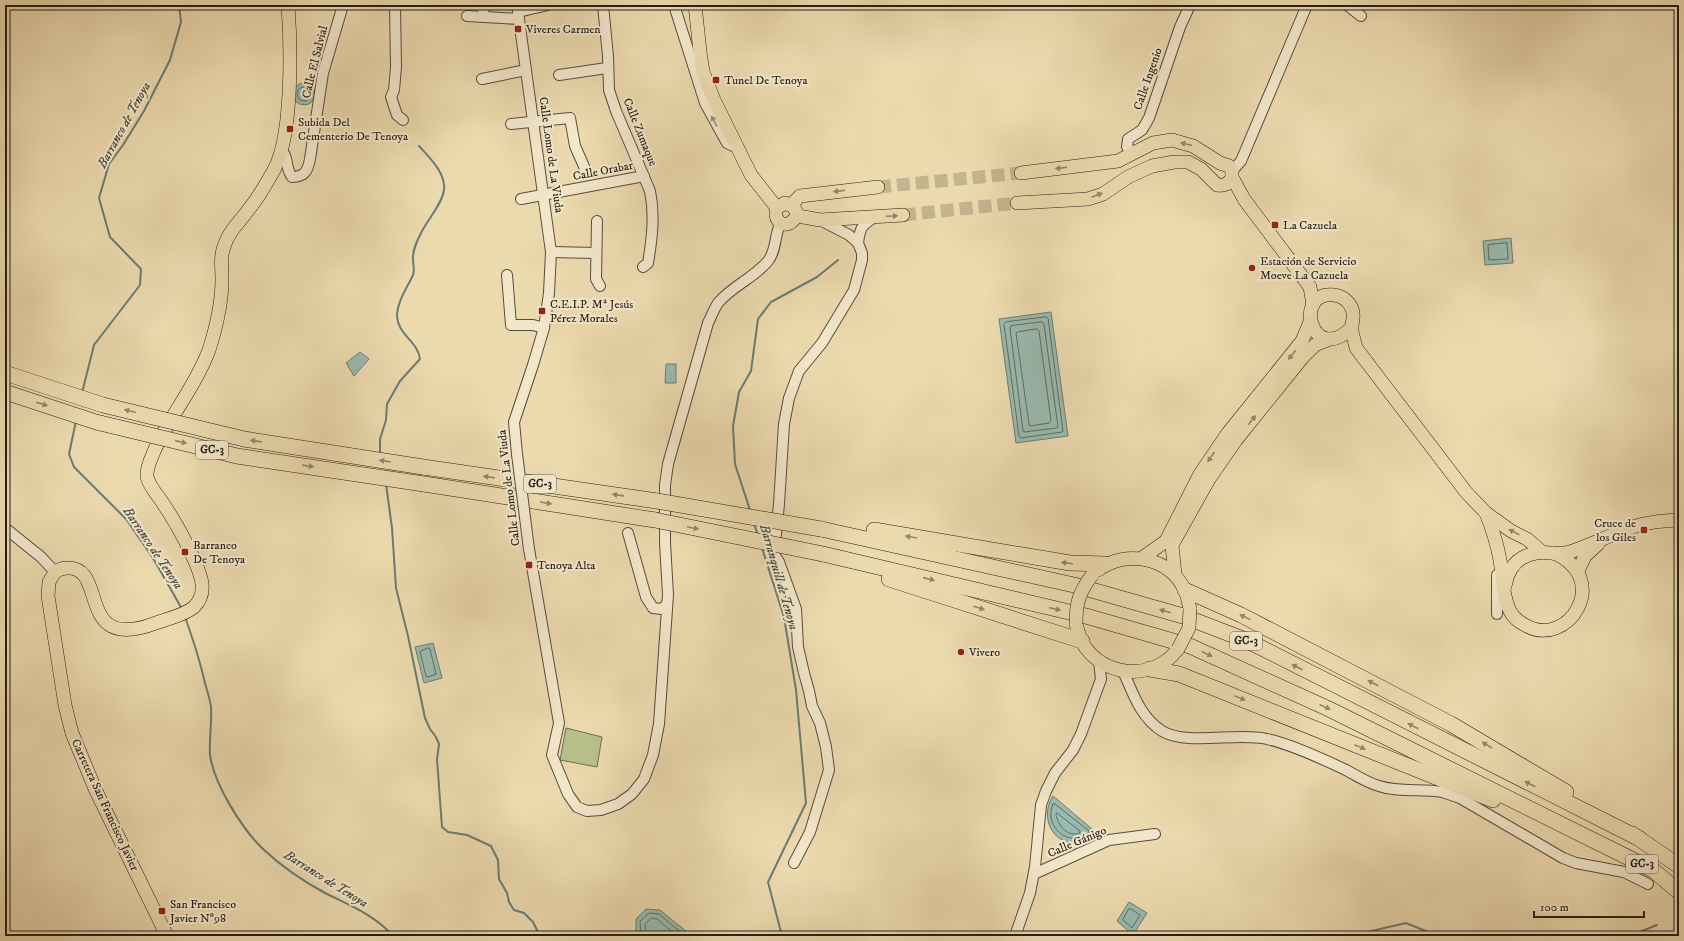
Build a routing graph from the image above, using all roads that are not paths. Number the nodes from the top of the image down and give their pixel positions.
1 (288, 5) edge
2 (343, 5) edge
3 (395, 5) edge
4 (484, 5) edge
5 (548, 5) edge
6 (603, 5) edge
7 (674, 5) edge
8 (695, 5) edge
9 (1190, 5) edge
10 (1307, 5) edge
11 (1347, 5) edge
12 (518, 12) edge
13 (467, 16) dead end
14 (1362, 16) dead end
15 (483, 17) junction
16 (607, 68) junction
17 (526, 70) junction
18 (560, 75) dead end
19 (482, 79) dead end
20 (403, 120) dead end
21 (533, 122) junction
22 (511, 124) dead end
23 (281, 149) junction
24 (739, 149) junction
25 (1133, 153) junction
26 (1220, 163) junction
27 (586, 171) dead end
28 (1021, 173) tunnel mouth
29 (644, 176) junction
30 (1230, 178) junction
31 (1211, 179) junction
32 (878, 187) tunnel mouth
33 (543, 195) junction
34 (520, 199) dead end
35 (1017, 203) tunnel mouth
36 (777, 208) junction
37 (794, 210) junction
38 (903, 215) tunnel mouth
39 (875, 217) junction
40 (820, 220) junction
41 (597, 221) dead end
42 (781, 223) junction
43 (858, 243) junction
44 (550, 252) junction
45 (596, 253) junction
46 (643, 267) dead end
47 (507, 275) dead end
48 (600, 286) dead end
49 (1310, 287) junction
50 (1326, 295) junction
51 (1313, 305) junction
52 (1310, 322) junction
53 (1352, 327) junction
54 (544, 328) junction
55 (1332, 338) junction
56 (1356, 348) junction
57 (5, 373) edge
58 (5, 392) edge
59 (1486, 513) junction
60 (1679, 520) edge
61 (820, 525) junction
62 (5, 528) edge
63 (628, 533) dead end
64 (1612, 536) junction
65 (1497, 547) junction
66 (1548, 552) junction
67 (822, 557) junction
68 (1142, 558) junction
69 (1106, 564) junction
70 (1578, 571) junction
71 (55, 572) junction
72 (1175, 575) junction
73 (1185, 590) junction
74 (1505, 595) junction
75 (666, 605) junction
76 (1082, 641) junction
77 (1099, 661) junction
78 (1150, 669) junction
79 (1124, 671) junction
80 (1101, 680) junction
81 (1155, 834) dead end
82 (1640, 839) junction
83 (1600, 844) junction
84 (794, 862) dead end
85 (1679, 866) edge
86 (1034, 874) junction
87 (1648, 884) dead end
88 (1679, 892) edge
89 (167, 936) edge
90 (1015, 936) edge

1 - 23 main road
2 - 23 street, Calle El Salvial
3 - 20 street
4 - 15 street
5 - 12 street
6 - 16 street, Calle Zumaque
24 -> 7 street
8 - 24 main road
9 - 25 street, Calle Ingenio
10 - 30 street
11 - 14 street
12 - 15 street
12 - 17 street, Calle Lomo de La Viuda
13 - 15 street
16 - 18 street
16 - 29 street, Calle Zumaque
17 - 19 street
17 - 21 street, Calle Lomo de La Viuda
21 - 22 street
21 - 27 street
21 - 33 street, Calle Lomo de La Viuda
23 - 71 main road
24 - 36 main road
26 -> 25 main road
25 -> 28 main road
26 - 30 main road
26 - 31 main road
29 - 33 street, Calle Orabar
29 - 46 street, Calle Zumaque
30 - 31 main road
30 - 49 main road
35 -> 31 main road
32 -> 37 main road
33 - 34 street, Calle Orabar
33 - 44 street, Calle Lomo de La Viuda
36 - 37 main road
36 - 42 main road
37 - 40 main road
37 - 42 main road
39 -> 38 main road
39 - 40 main road
39 - 43 street
40 - 43 street
41 - 45 street
42 - 75 street, Calle Lomo de La Viuda
43 - 84 street
44 - 45 street
44 - 54 street, Calle Lomo de La Viuda
45 - 48 street
47 - 54 street
49 - 50 main road
49 - 51 main road
50 - 51 main road
50 - 53 main road
51 - 52 main road
52 - 55 main road
52 -> 68 main road
53 - 55 main road
53 - 56 main road
54 - 75 street, Calle Lomo de La Viuda, bridge
55 - 56 main road
72 -> 55 main road
56 - 59 main road
61 -> 57 highway, GC-3, bridge
58 -> 67 highway, GC-3, bridge
59 - 65 main road
66 -> 59 main road
60 - 64 main road
69 -> 61 highway
82 -> 61 highway, GC-3
62 - 71 street
63 - 75 street
64 - 66 main road
64 - 70 main road
65 - 74 main road
65 - 74 street
66 - 70 main road
66 - 74 main road
67 -> 76 highway
67 -> 83 highway, GC-3
68 - 69 main road
68 - 72 main road
69 - 76 main road, bridge
70 - 74 main road
71 - 89 main road, Carretera San Francisco Javier
72 - 73 main road
73 - 78 main road, bridge
82 -> 73 highway
76 - 77 main road
77 - 79 main road
77 - 80 street
78 - 79 main road
78 -> 83 highway
79 - 80 street
79 - 87 street
80 - 86 street
81 - 86 street, Calle Gánigo
82 - 85 highway, GC-3
83 - 88 highway, GC-3
86 - 90 street

